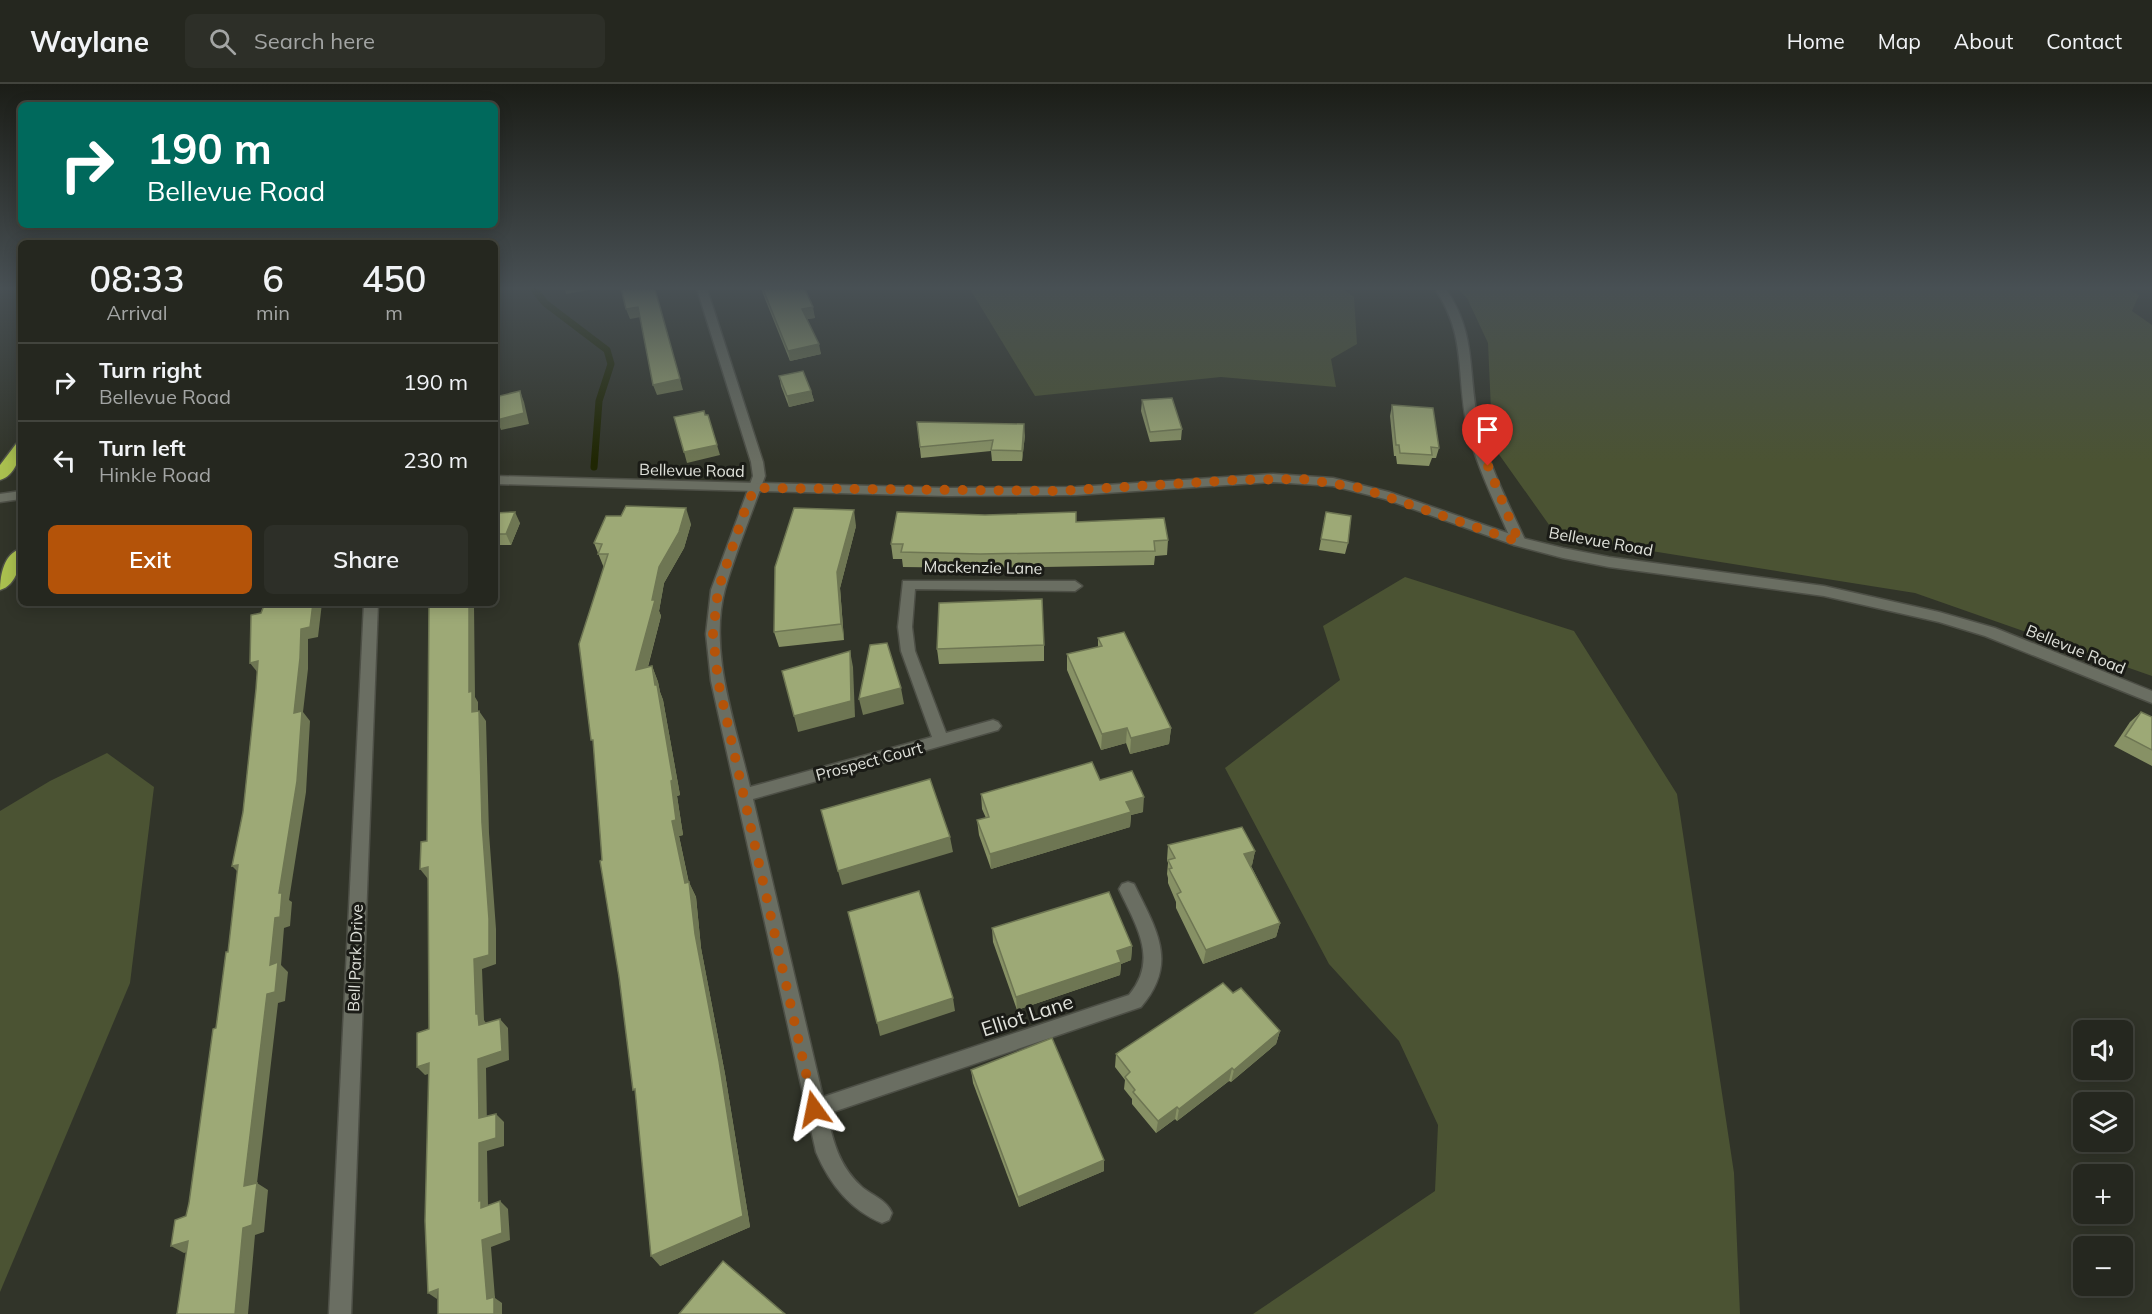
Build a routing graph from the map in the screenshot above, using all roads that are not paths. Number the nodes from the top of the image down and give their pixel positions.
1 (720, 346) edge
2 (1464, 346) edge
3 (18, 451) edge
4 (0, 475) edge
5 (498, 480) edge
6 (756, 488) junction
7 (18, 495) edge
8 (0, 498) edge
9 (1519, 542) junction
10 (18, 558) edge
11 (0, 584) edge
12 (1075, 586) dead end
13 (371, 606) edge
14 (2152, 698) edge
15 (993, 726) dead end
16 (941, 741) junction
17 (745, 795) junction
18 (1128, 889) dead end
19 (814, 1109) junction
20 (882, 1214) dead end
21 (340, 1314) edge

1 - 6 street
2 - 9 street
3 - 4 highway
5 - 6 street, Bellevue Road
6 - 9 street, Bellevue Road
6 - 17 street
7 - 8 street
9 - 14 street, Bellevue Road
10 - 11 highway
12 - 16 street, Mackenzie Lane
13 - 21 street, Bell Park Drive
15 - 16 street, Prospect Court
16 - 17 street, Prospect Court
17 - 19 street
18 - 19 street, Elliot Lane
19 - 20 street

